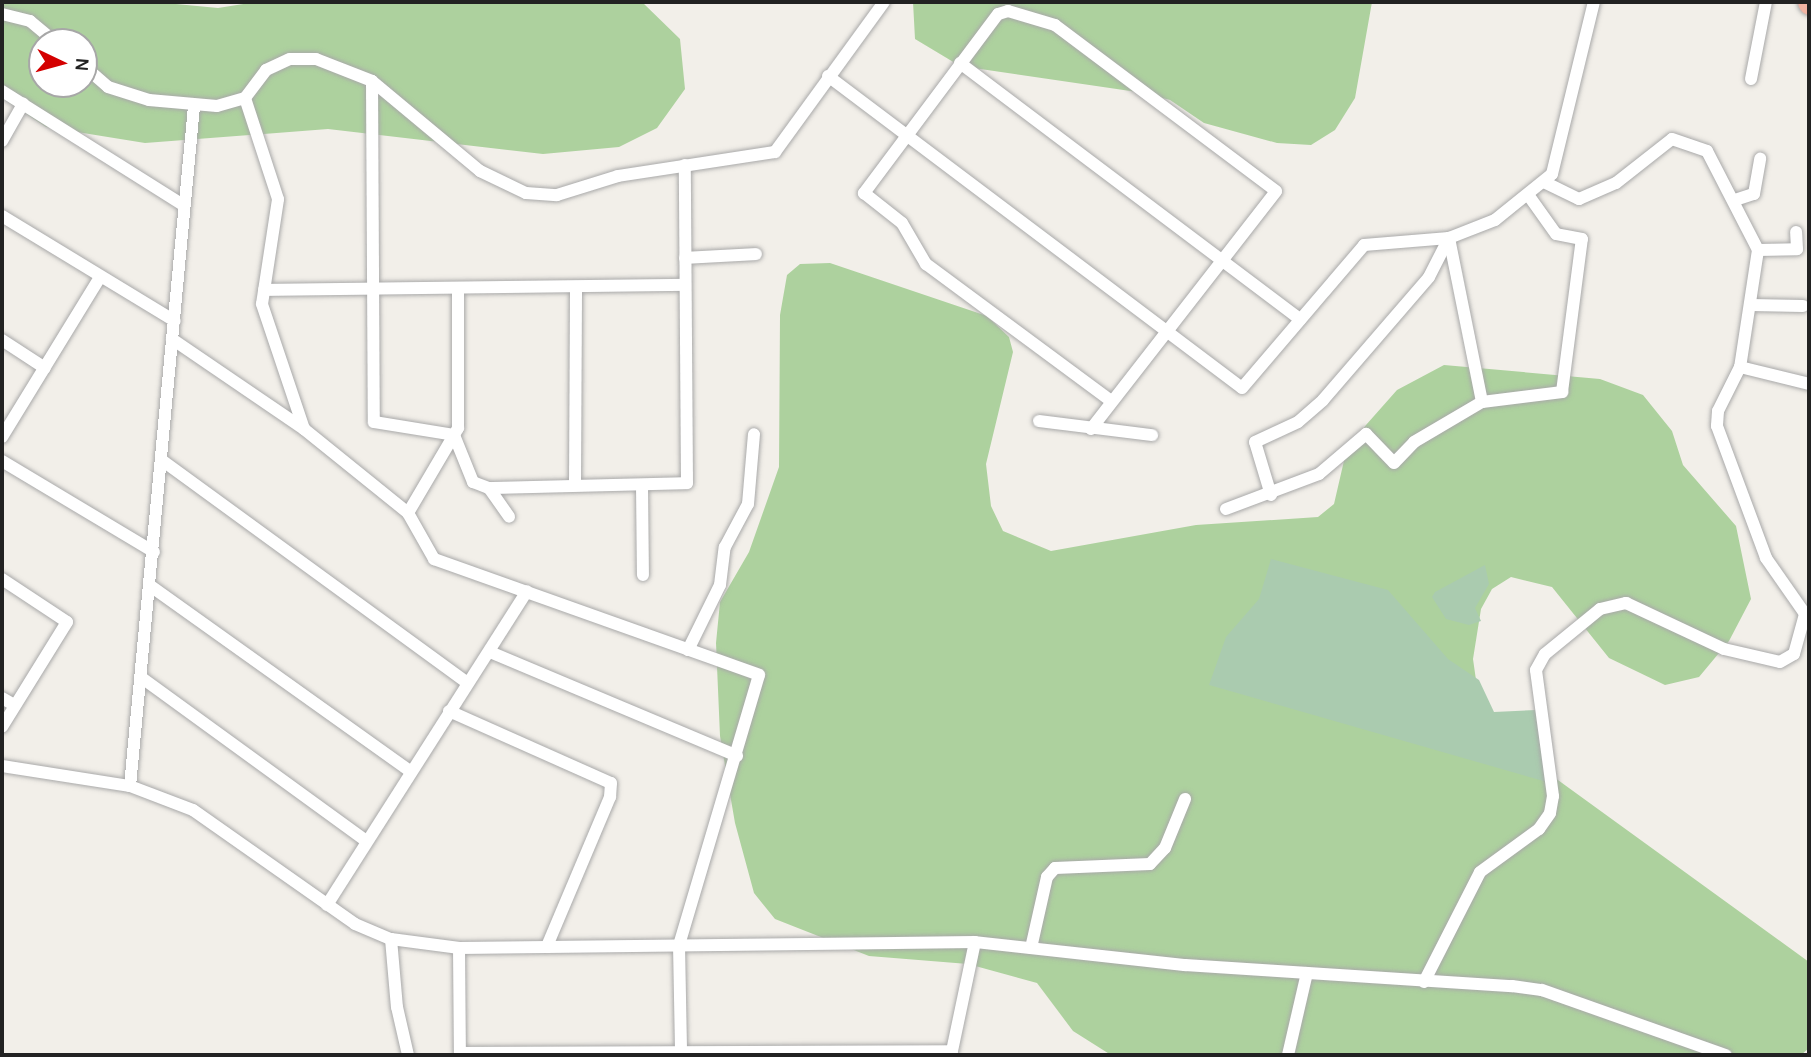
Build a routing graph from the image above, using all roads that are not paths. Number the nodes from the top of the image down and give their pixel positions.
1 (884, 2) edge
2 (1594, 2) edge
3 (1766, 2) edge
4 (2, 14) edge
5 (39, 28) edge
6 (960, 63) junction
7 (828, 76) junction
8 (98, 78) edge
9 (1751, 79) dead end
10 (372, 81) junction
11 (2, 91) edge
12 (245, 98) junction
13 (23, 104) junction
14 (194, 107) junction
15 (906, 136) junction
16 (2, 141) edge
17 (1760, 159) dead end
18 (685, 165) junction
19 (1544, 181) junction
20 (1529, 196) junction
21 (1735, 200) junction
22 (183, 205) junction
23 (2, 216) edge
24 (1796, 232) dead end
25 (1449, 238) junction
26 (1758, 250) junction
27 (756, 254) dead end
28 (685, 258) junction
29 (1223, 261) junction
30 (99, 279) junction
31 (685, 285) junction
32 (373, 287) junction
33 (458, 288) junction
34 (576, 288) junction
35 (264, 289) junction
36 (1751, 305) junction
37 (1803, 306) dead end
38 (1300, 319) junction
39 (175, 321) junction
40 (1166, 331) junction
41 (172, 339) junction
42 (2, 340) edge
43 (1740, 367) junction
44 (45, 368) junction
45 (1809, 384) edge
46 (1111, 401) junction
47 (1482, 402) junction
48 (1039, 421) dead end
49 (304, 429) junction
50 (1091, 429) junction
51 (754, 434) dead end
52 (454, 435) junction
53 (1152, 435) dead end
54 (2, 437) edge
55 (2, 461) edge
56 (163, 461) junction
57 (575, 484) junction
58 (642, 485) junction
59 (489, 488) junction
60 (1271, 495) junction
61 (1226, 509) dead end
62 (408, 513) junction
63 (509, 517) dead end
64 (154, 552) junction
65 (643, 575) dead end
66 (2, 579) edge
67 (152, 587) junction
68 (527, 591) junction
69 (1807, 615) edge
70 (688, 650) junction
71 (490, 652) junction
72 (142, 678) junction
73 (466, 682) junction
74 (2, 698) edge
75 (14, 705) junction
76 (449, 711) junction
77 (2, 727) edge
78 (737, 756) junction
79 (2, 766) edge
80 (410, 771) junction
81 (130, 786) junction
82 (1185, 799) dead end
83 (366, 841) junction
84 (327, 905) junction
85 (391, 939) junction
86 (975, 942) junction
87 (679, 945) junction
88 (547, 946) junction
89 (459, 948) junction
90 (1031, 948) junction
91 (1307, 973) junction
92 (1424, 982) junction
93 (681, 1052) junction
94 (924, 1054) edge
95 (408, 1055) edge
96 (1288, 1055) edge
97 (1726, 1055) edge

1 - 7 street
2 - 19 street
3 - 9 street
4 - 5 street
6 - 15 street
6 - 29 street
6 - 29 street
7 - 15 street
7 - 18 street
8 - 14 street
10 - 12 street
10 - 18 street
10 - 32 street
11 - 13 street
12 - 14 street
12 - 35 street
13 - 16 street
13 - 22 street
14 - 22 street
15 - 40 street
15 - 46 street
17 - 21 street
18 - 28 street
19 - 20 street
19 - 21 street
20 - 25 street
20 - 47 street
21 - 26 street
22 - 39 street
23 - 30 street
24 - 26 street
25 - 38 street
25 - 47 street
25 - 60 street
26 - 36 street
27 - 28 street
28 - 31 street
29 - 38 street
29 - 40 street
30 - 39 street
30 - 44 street
31 - 34 street
31 - 58 street
32 - 33 street
32 - 35 street
32 - 52 street
33 - 34 street
33 - 52 street
34 - 57 street
35 - 49 street
36 - 37 street
36 - 43 street
38 - 40 street
39 - 41 street
40 - 46 street
41 - 49 street
41 - 56 street
42 - 44 street
43 - 45 street
43 - 69 street
44 - 54 street
46 - 50 street
47 - 60 street
48 - 50 street
49 - 62 street
50 - 53 street
51 - 70 street
52 - 59 street
52 - 62 street
55 - 64 street
56 - 64 street
56 - 73 street
57 - 58 street
57 - 59 street
58 - 65 street
59 - 63 street
60 - 61 street
62 - 68 street
64 - 67 street
66 - 75 street
67 - 72 street
67 - 80 street
68 - 70 street
68 - 71 street
69 - 92 street
70 - 78 street
71 - 73 street
71 - 78 street
72 - 81 street
72 - 83 street
73 - 76 street
74 - 75 street
75 - 77 street
76 - 80 street
76 - 88 street
78 - 87 street
79 - 81 street
80 - 83 street
81 - 84 street
82 - 90 street
83 - 84 street
84 - 85 street
85 - 89 street
85 - 95 street
86 - 87 street
86 - 90 street
86 - 94 street
87 - 88 street
87 - 93 street
88 - 89 street
89 - 93 street
90 - 91 street
91 - 92 street
91 - 96 street
92 - 97 street
93 - 94 street

